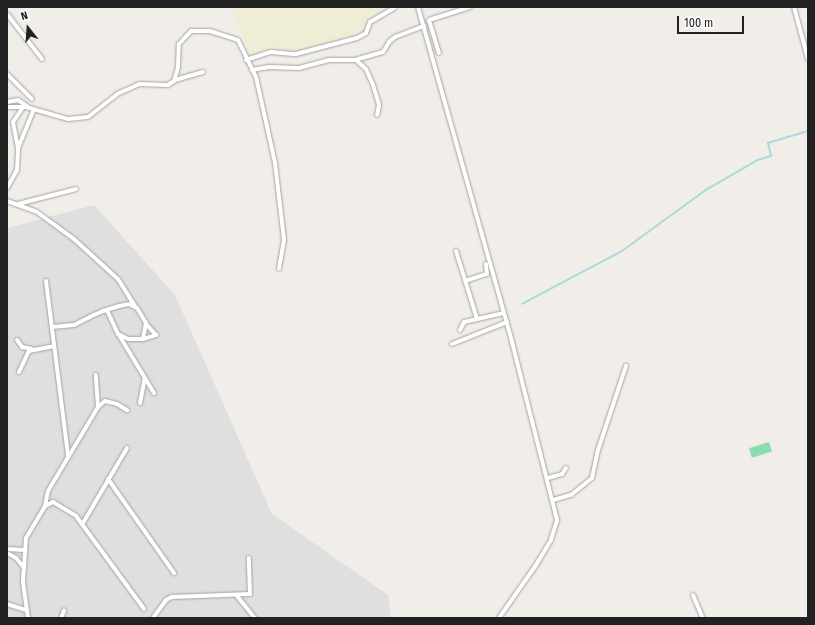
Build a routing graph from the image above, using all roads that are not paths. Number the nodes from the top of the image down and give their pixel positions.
1 (418, 7) edge
2 (470, 7) edge
3 (794, 7) edge
4 (394, 8) dead end
5 (7, 14) edge
6 (424, 26) junction
7 (438, 54) dead end
8 (42, 58) dead end
9 (808, 59) edge
10 (246, 60) junction
11 (355, 60) junction
12 (252, 70) junction
13 (203, 72) dead end
14 (7, 74) edge
15 (174, 80) junction
16 (32, 99) dead end
17 (7, 102) edge
18 (7, 106) edge
19 (23, 107) junction
20 (31, 109) junction
21 (377, 115) dead end
22 (18, 148) junction
23 (7, 188) edge
24 (76, 189) dead end
25 (7, 201) edge
26 (18, 204) junction
27 (456, 251) dead end
28 (486, 264) dead end
29 (279, 269) dead end
30 (490, 270) junction
31 (46, 281) dead end
32 (465, 281) junction
33 (136, 307) junction
34 (107, 310) junction
35 (504, 313) junction
36 (477, 319) junction
37 (507, 322) junction
38 (146, 324) junction
39 (52, 327) junction
40 (460, 330) dead end
41 (118, 334) junction
42 (143, 339) junction
43 (17, 340) dead end
44 (452, 344) dead end
45 (54, 346) junction
46 (22, 347) junction
47 (34, 348) junction
48 (29, 351) junction
49 (626, 366) dead end
50 (19, 372) dead end
51 (96, 375) dead end
52 (145, 378) junction
53 (154, 393) dead end
54 (97, 400) junction
55 (105, 402) junction
56 (140, 403) dead end
57 (98, 408) junction
58 (128, 410) dead end
59 (127, 448) dead end
60 (68, 456) junction
61 (566, 468) dead end
62 (548, 478) junction
63 (108, 480) junction
64 (553, 500) junction
65 (45, 506) junction
66 (83, 523) junction
67 (7, 549) edge
68 (25, 550) junction
69 (7, 553) edge
70 (248, 558) dead end
71 (24, 568) junction
72 (174, 573) dead end
73 (693, 595) dead end
74 (237, 596) junction
75 (7, 604) edge
76 (144, 609) dead end
77 (26, 610) junction
78 (64, 611) dead end
79 (28, 618) edge
80 (61, 618) edge
81 (153, 618) edge
82 (255, 618) edge
83 (499, 618) edge
84 (702, 618) edge

1 - 6 street
2 - 7 street
3 - 9 street
4 - 10 street
5 - 8 street
6 - 11 street
6 - 30 street
10 - 12 street
10 - 15 street
11 - 12 street
11 - 21 street
12 - 29 street
13 - 15 street
14 - 16 street
15 - 20 street
17 - 20 street
18 - 19 street
19 - 20 street
19 - 22 street
20 - 22 street
22 - 23 street
24 - 26 street
25 - 26 street
26 - 33 street
27 - 32 street
28 - 30 street
30 - 32 street
30 - 35 street
31 - 39 street
32 - 36 street
33 - 34 street
33 - 38 street
34 - 39 street
34 - 41 street
35 - 36 street
35 - 37 street
36 - 40 street
37 - 44 street
37 - 62 street
38 - 42 street
38 - 42 street
39 - 45 street
41 - 42 street
41 - 52 street
43 - 46 street
45 - 47 street
45 - 60 street
46 - 47 street
46 - 48 street
47 - 48 street
48 - 50 street
49 - 64 street
51 - 54 street
52 - 53 street
52 - 56 street
54 - 55 street
54 - 57 street
55 - 57 street
55 - 58 street
57 - 60 street
59 - 63 street
60 - 65 street
61 - 62 street
62 - 64 street
63 - 66 street
63 - 72 street
64 - 83 street
65 - 66 street
65 - 68 street
66 - 76 street
67 - 68 street
68 - 71 street
69 - 71 street
70 - 74 street
71 - 77 street
73 - 84 street
74 - 81 street
74 - 82 street
75 - 77 street
77 - 79 street
78 - 80 street

